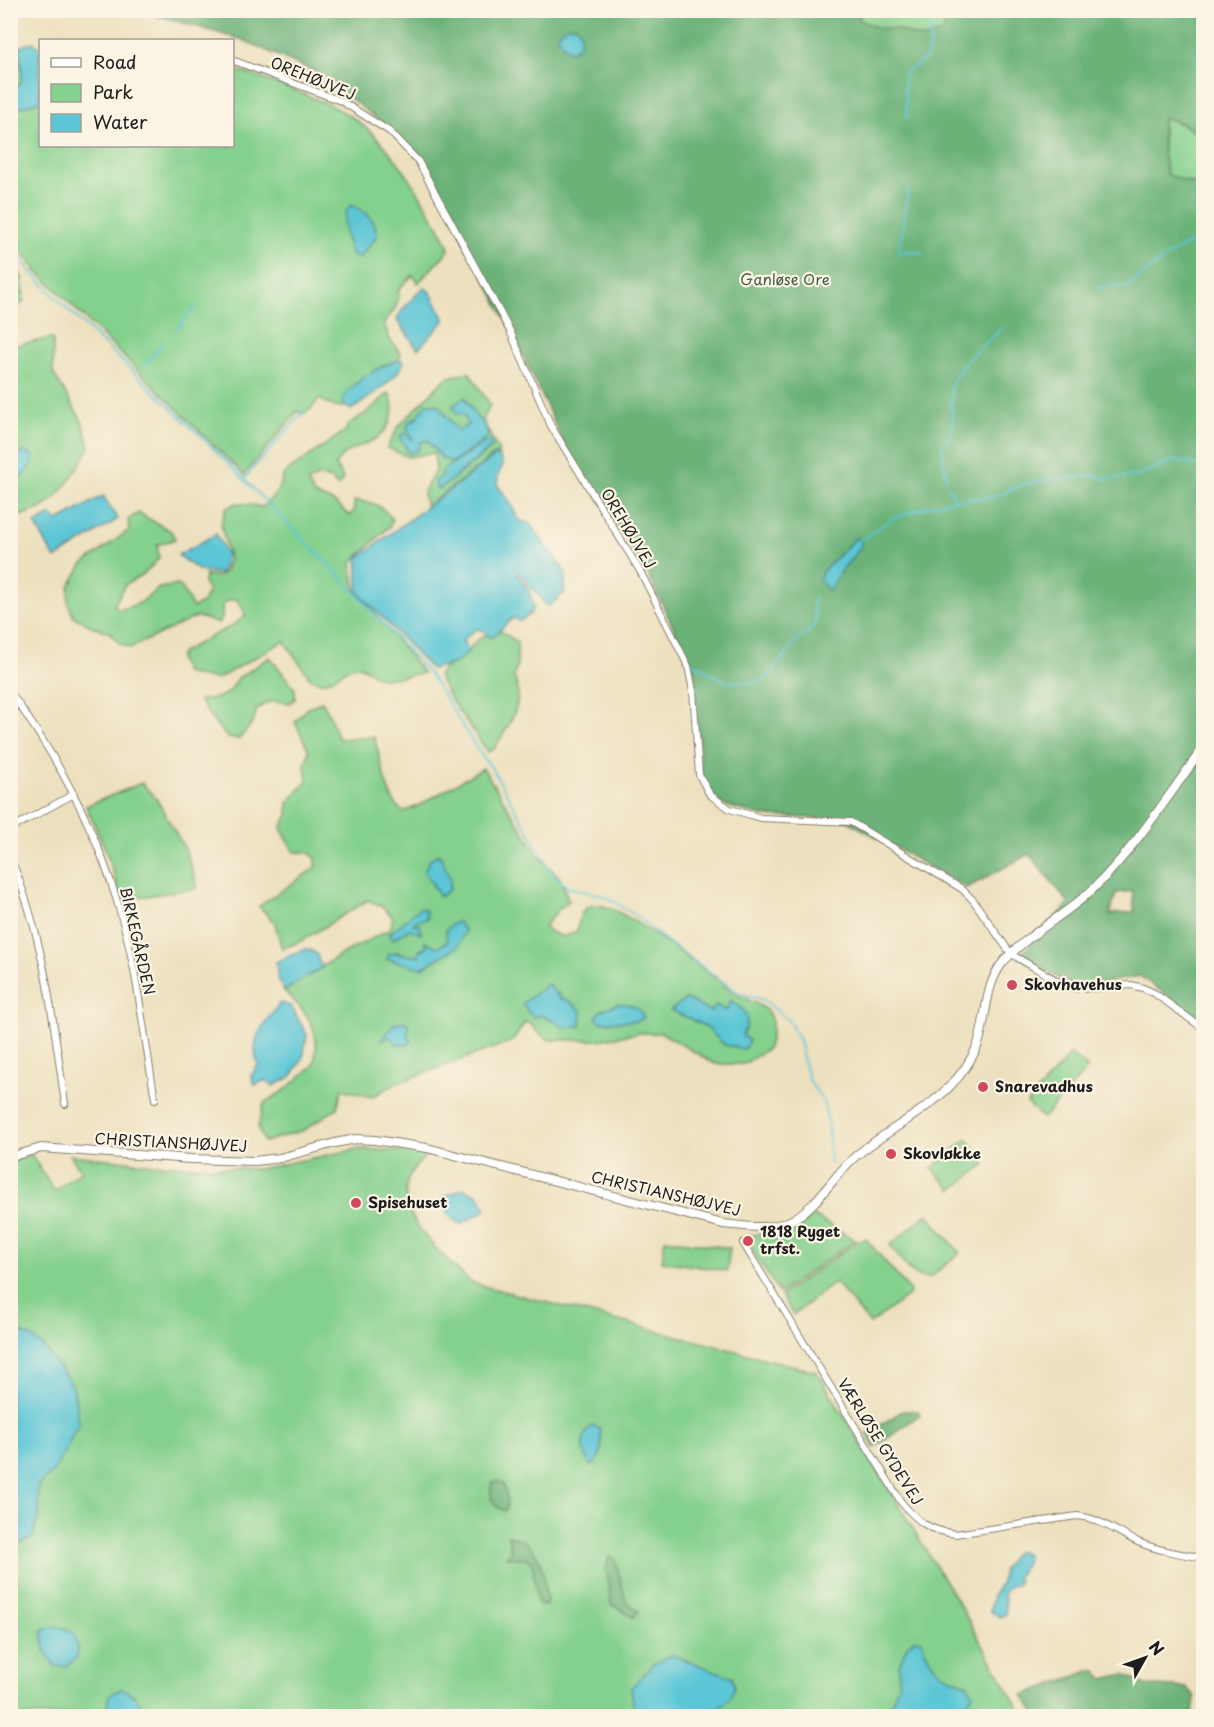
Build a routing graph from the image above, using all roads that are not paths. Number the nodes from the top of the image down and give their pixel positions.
1 (234, 61) edge
2 (10, 692) edge
3 (1203, 747) edge
4 (74, 794) junction
5 (10, 829) edge
6 (10, 856) edge
7 (1011, 954) junction
8 (1203, 1029) edge
9 (155, 1099) dead end
10 (65, 1104) dead end
11 (10, 1157) edge
12 (743, 1243) dead end
13 (1203, 1558) edge

1 - 7 street, OREHØJVEJ
2 - 4 street, BIRKEGÅRDEN
3 - 7 street, CHRISTIANSHØJVEJ
4 - 5 street
4 - 9 street, BIRKEGÅRDEN
6 - 10 street
7 - 8 street
7 - 11 street, CHRISTIANSHØJVEJ
12 - 13 street, VÆRLØSE GYDEVEJ

